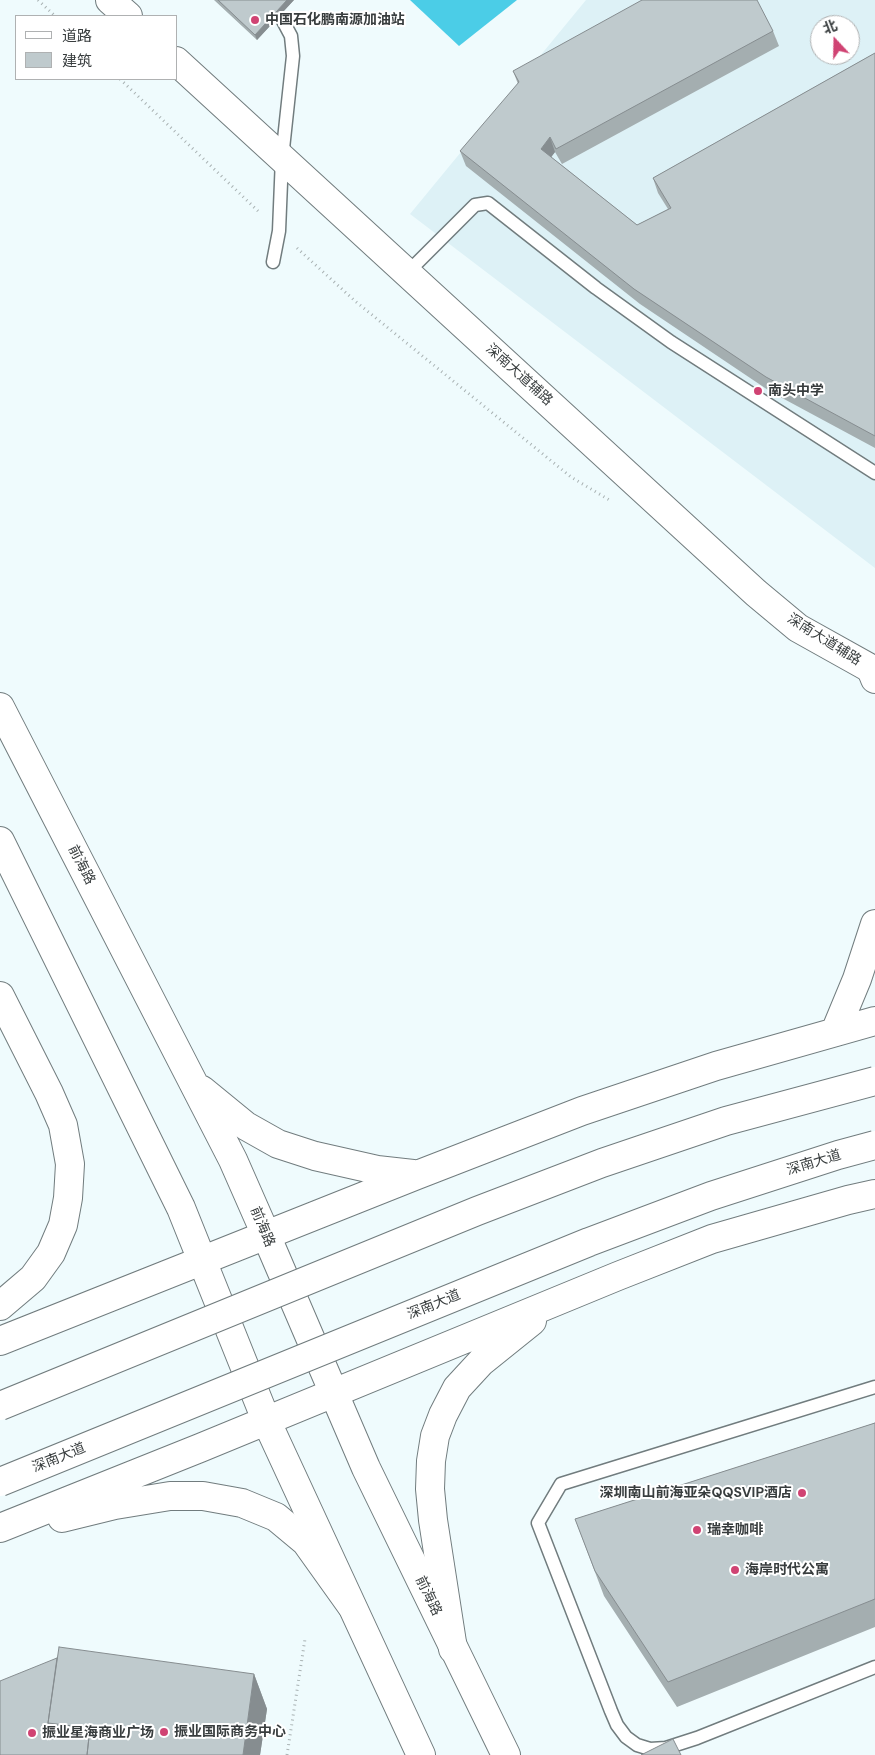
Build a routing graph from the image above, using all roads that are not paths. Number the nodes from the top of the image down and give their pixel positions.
1 (110, 0) edge
2 (127, 15) edge
3 (283, 21) dead end
4 (178, 63) edge
5 (282, 158) junction
6 (273, 262) dead end
7 (408, 274) junction
8 (875, 473) edge
9 (874, 670) edge
10 (0, 708) edge
11 (0, 841) edge
12 (875, 924) edge
13 (0, 996) edge
14 (875, 1021) edge
15 (835, 1032) junction
16 (875, 1081) edge
17 (194, 1083) junction
18 (875, 1145) edge
19 (417, 1175) junction
20 (875, 1194) edge
21 (266, 1235) junction
22 (202, 1261) junction
23 (618, 1276) junction
24 (0, 1306) edge
25 (0, 1341) edge
26 (875, 1387) edge
27 (334, 1393) junction
28 (0, 1406) edge
29 (266, 1420) junction
30 (0, 1482) edge
31 (0, 1528) edge
32 (0, 1534) edge
33 (351, 1605) junction
34 (453, 1649) junction
35 (875, 1668) edge
36 (421, 1755) edge
37 (506, 1755) edge

1 - 2 main road
3 - 5 lane
4 - 5 main road, 深南大道辅路
5 - 6 lane
5 - 7 main road, 深南大道辅路
7 - 8 lane
7 - 9 main road, 深南大道辅路
10 - 17 main road, 前海路
11 - 22 main road
12 - 15 main road
13 - 24 main road
14 - 15 main road
15 - 19 main road
16 - 28 main road, bridge
17 - 19 main road
17 - 21 main road, 前海路
18 - 30 main road, 深南大道, bridge
19 - 21 main road
20 - 23 main road
21 - 22 main road
21 - 27 main road, 前海路
22 - 25 main road
22 - 29 main road
23 - 27 main road
23 - 34 main road
26 - 35 lane
27 - 29 main road
27 - 34 main road, 前海路
29 - 31 main road
29 - 33 main road
32 - 33 main road
33 - 36 main road
34 - 37 main road, 前海路

